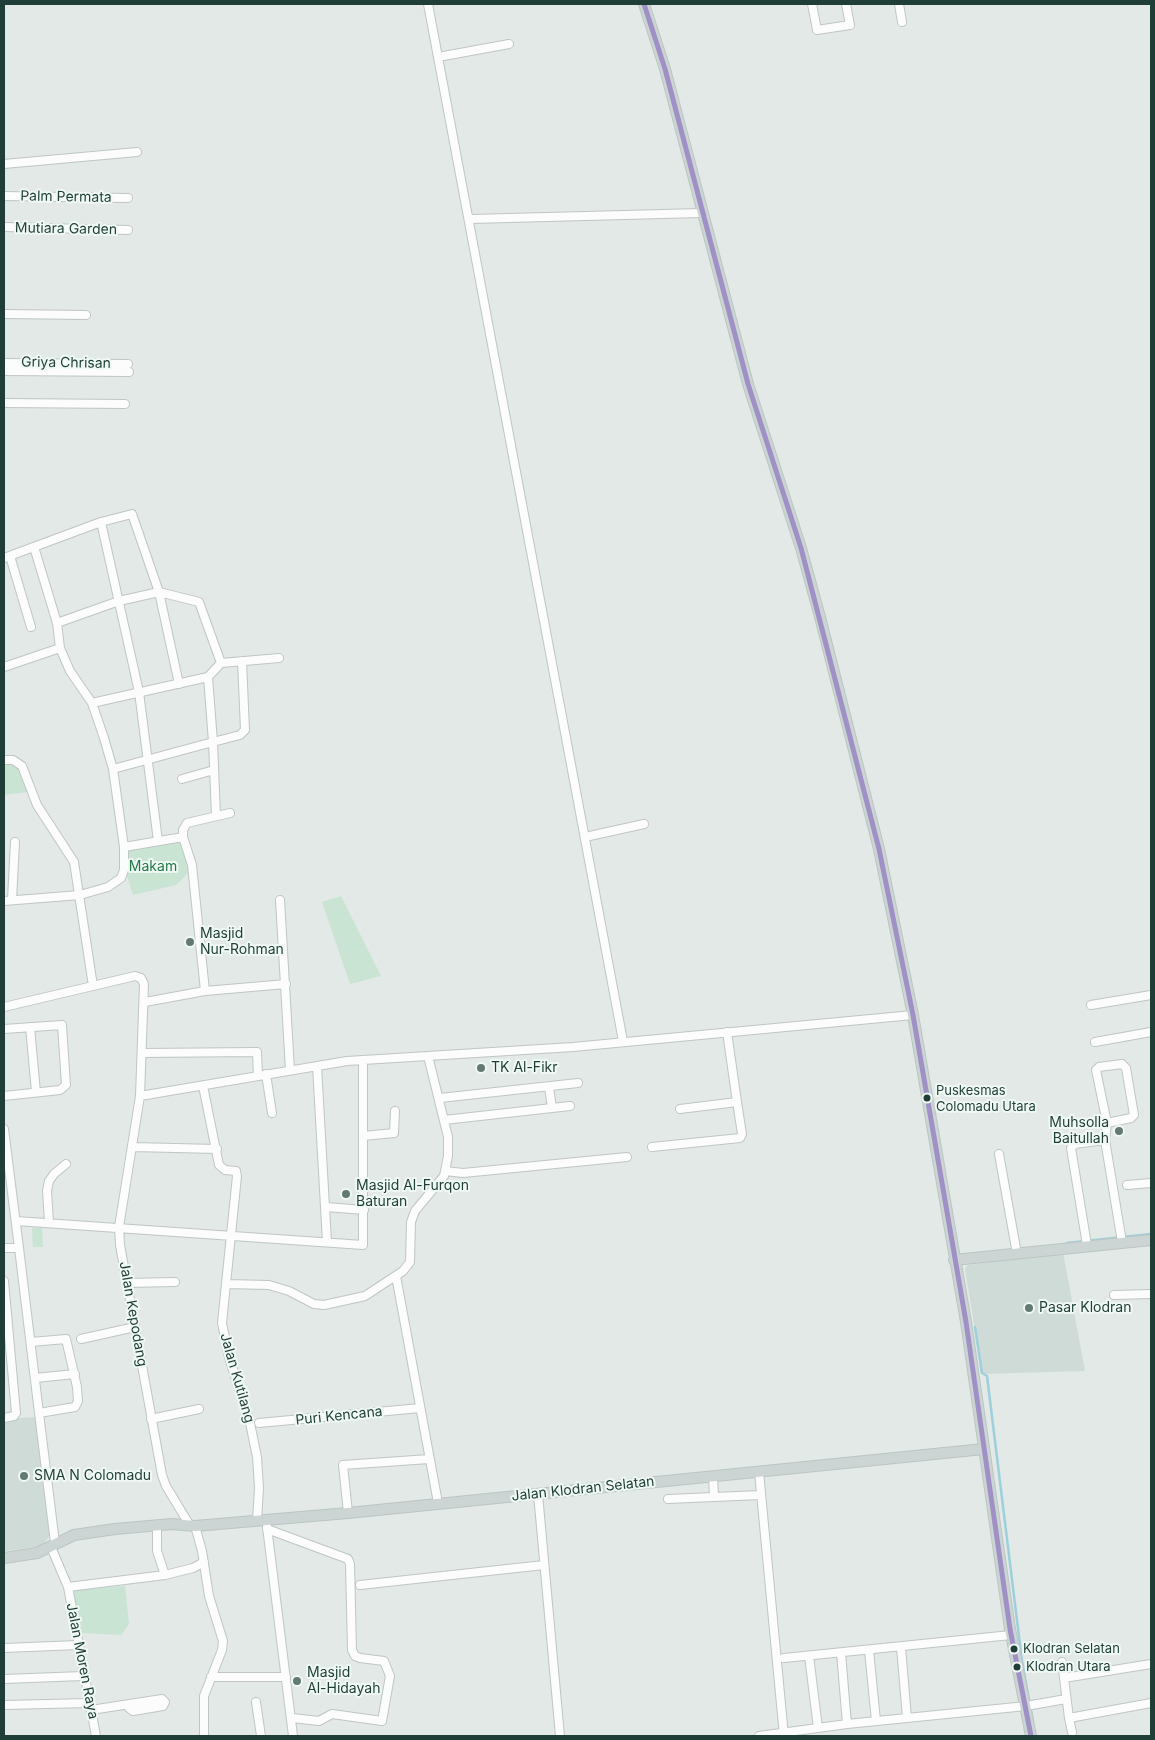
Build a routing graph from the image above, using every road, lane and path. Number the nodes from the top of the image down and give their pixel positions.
1 (428, 4) edge
2 (644, 4) edge
3 (812, 4) edge
4 (846, 4) edge
5 (899, 4) edge
6 (902, 22) dead end
7 (509, 44) dead end
8 (438, 57) junction
9 (136, 152) dead end
10 (4, 164) edge
11 (4, 196) edge
12 (128, 198) dead end
13 (701, 213) junction
14 (470, 219) junction
15 (4, 227) edge
16 (128, 230) dead end
17 (4, 314) edge
18 (86, 316) dead end
19 (4, 363) edge
20 (4, 371) edge
21 (4, 403) edge
22 (125, 404) dead end
23 (101, 522) junction
24 (34, 547) junction
25 (7, 557) edge
26 (159, 592) junction
27 (119, 601) junction
28 (57, 623) junction
29 (31, 627) dead end
30 (60, 648) junction
31 (279, 658) dead end
32 (242, 661) junction
33 (221, 663) junction
34 (4, 666) edge
35 (208, 677) junction
36 (179, 684) junction
37 (139, 692) junction
38 (92, 703) junction
39 (213, 742) junction
40 (4, 760) edge
41 (149, 760) junction
42 (113, 769) junction
43 (214, 770) junction
44 (182, 779) dead end
45 (230, 813) dead end
46 (216, 816) junction
47 (644, 824) dead end
48 (183, 837) junction
49 (585, 837) junction
50 (158, 841) junction
51 (15, 842) dead end
52 (124, 846) junction
53 (80, 895) junction
54 (12, 900) junction
55 (280, 900) dead end
56 (4, 901) edge
57 (286, 984) junction
58 (93, 986) junction
59 (205, 991) junction
60 (1151, 995) edge
61 (145, 1002) junction
62 (1091, 1005) dead end
63 (4, 1007) edge
64 (913, 1015) junction
65 (30, 1027) junction
66 (4, 1029) edge
67 (727, 1032) junction
68 (1151, 1032) edge
69 (623, 1041) junction
70 (1095, 1042) dead end
71 (142, 1053) junction
72 (428, 1056) junction
73 (363, 1060) junction
74 (317, 1066) junction
75 (290, 1070) junction
76 (262, 1075) junction
77 (578, 1083) dead end
78 (203, 1086) junction
79 (549, 1087) junction
80 (36, 1092) junction
81 (4, 1096) edge
82 (140, 1096) junction
83 (440, 1098) junction
84 (737, 1102) junction
85 (570, 1106) dead end
86 (552, 1108) junction
87 (680, 1109) dead end
88 (395, 1111) dead end
89 (272, 1113) dead end
90 (444, 1120) junction
91 (1107, 1122) junction
92 (4, 1129) edge
93 (363, 1136) junction
94 (1104, 1140) junction
95 (652, 1146) dead end
96 (133, 1147) junction
97 (217, 1149) junction
98 (1000, 1154) dead end
99 (627, 1157) dead end
100 (66, 1164) dead end
101 (445, 1171) junction
102 (1151, 1183) edge
103 (1127, 1186) dead end
104 (326, 1207) junction
105 (364, 1210) junction
106 (16, 1221) junction
107 (46, 1222) junction
108 (119, 1227) junction
109 (230, 1235) junction
110 (1122, 1239) junction
111 (1151, 1240) edge
112 (327, 1242) junction
113 (1086, 1242) junction
114 (4, 1248) edge
115 (19, 1248) junction
116 (1017, 1254) junction
117 (954, 1260) junction
118 (396, 1276) junction
119 (4, 1281) edge
120 (174, 1282) dead end
121 (127, 1283) junction
122 (226, 1284) junction
123 (1151, 1294) edge
124 (1114, 1295) dead end
125 (135, 1327) junction
126 (81, 1339) dead end
127 (31, 1342) junction
128 (75, 1374) junction
129 (35, 1378) junction
130 (420, 1408) junction
131 (199, 1409) dead end
132 (39, 1412) junction
133 (4, 1418) edge
134 (151, 1419) junction
135 (259, 1424) dead end
136 (984, 1449) junction
137 (429, 1459) junction
138 (759, 1472) junction
139 (713, 1476) junction
140 (538, 1494) junction
141 (761, 1495) junction
142 (714, 1497) junction
143 (668, 1499) dead end
144 (438, 1503) junction
145 (348, 1513) junction
146 (263, 1523) junction
147 (157, 1525) junction
148 (184, 1525) junction
149 (53, 1545) junction
150 (4, 1558) edge
151 (199, 1564) junction
152 (544, 1565) junction
153 (165, 1575) junction
154 (360, 1585) dead end
155 (68, 1586) junction
156 (1011, 1635) junction
157 (78, 1645) junction
158 (901, 1647) junction
159 (4, 1648) edge
160 (869, 1650) junction
161 (841, 1653) junction
162 (809, 1656) junction
163 (784, 1658) dead end
164 (1062, 1662) dead end
165 (1151, 1664) edge
166 (83, 1676) junction
167 (211, 1677) junction
168 (286, 1677) junction
169 (1064, 1678) junction
170 (4, 1679) edge
171 (1066, 1699) junction
172 (256, 1702) dead end
173 (1151, 1703) edge
174 (132, 1704) dead end
175 (4, 1705) edge
176 (1028, 1705) junction
177 (90, 1707) junction
178 (292, 1718) junction
179 (907, 1718) junction
180 (1069, 1718) junction
181 (876, 1721) junction
182 (847, 1724) junction
183 (818, 1728) junction
184 (1072, 1732) dead end
185 (784, 1735) edge
186 (96, 1736) edge
187 (204, 1736) edge
188 (261, 1736) edge
189 (293, 1736) edge
190 (560, 1736) edge
191 (759, 1736) edge
192 (1031, 1736) edge

1 - 8 street
2 - 13 main road
3 - 4 street
5 - 6 street
7 - 8 street
8 - 14 street
9 - 10 street
11 - 12 street, Palm Permata
13 - 14 street
13 - 64 main road
14 - 49 street
15 - 16 street, Mutiara Garden
17 - 18 street
19 - 20 street, Griya Chrisan
21 - 22 street
23 - 24 street
23 - 26 street
23 - 27 street
24 - 25 street
24 - 28 street
25 - 29 street
26 - 27 street
26 - 33 street
26 - 36 street
27 - 28 street
27 - 37 street
28 - 30 street
30 - 34 street
30 - 38 street
31 - 32 street
32 - 33 street
32 - 39 street
33 - 35 street
35 - 36 street
35 - 39 street
36 - 37 street
37 - 38 street
37 - 41 street
38 - 42 street
39 - 41 street
39 - 43 street
40 - 53 street
41 - 42 street
41 - 50 street
42 - 52 street
43 - 44 street
43 - 46 street
45 - 46 street
46 - 48 street
47 - 49 street
48 - 50 street
48 - 59 street
49 - 69 street
50 - 52 street
51 - 54 street
52 - 53 street
53 - 54 street
53 - 58 street
54 - 56 street
55 - 57 street
57 - 59 street
57 - 75 street
58 - 61 street, Jalan Kepodang
58 - 63 street
59 - 61 street
60 - 62 street
61 - 71 street, Jalan Kepodang
64 - 67 street
64 - 117 main road
65 - 66 street
65 - 80 street
65 - 80 street
67 - 69 street
67 - 84 street
68 - 70 street
69 - 72 street
71 - 76 street
71 - 82 street, Jalan Kepodang
72 - 73 street
72 - 83 street
73 - 74 street
73 - 93 street
74 - 75 street
74 - 104 street
75 - 76 street
76 - 78 street
76 - 89 street
77 - 79 street
78 - 82 street
78 - 97 street
79 - 83 street
79 - 86 street
80 - 81 street
82 - 96 street, Jalan Kepodang
83 - 90 street
84 - 87 street
84 - 95 street
85 - 86 street
86 - 90 street
88 - 93 street
90 - 101 street
91 - 91 street
91 - 94 street
92 - 106 street, Jalan Moren Raya
93 - 105 street
94 - 110 street
94 - 113 street
96 - 97 street
96 - 108 street, Jalan Kepodang
97 - 109 street, Jalan Kutilang
98 - 116 street
99 - 101 street
100 - 107 street
101 - 118 street
102 - 103 street
104 - 105 street
104 - 112 street
105 - 112 street
106 - 107 street
106 - 115 street, Jalan Moren Raya
107 - 108 street
108 - 109 street
108 - 121 street, Jalan Kepodang
109 - 112 street
109 - 122 street, Jalan Kutilang
110 - 111 main road
110 - 113 main road
113 - 116 main road
114 - 115 street
115 - 127 street, Jalan Moren Raya
116 - 117 main road
117 - 136 main road
118 - 122 street
118 - 130 street
119 - 133 street
120 - 121 street
121 - 125 street, Jalan Kepodang
122 - 146 street, Jalan Kutilang
123 - 124 street
125 - 126 street
125 - 134 street, Jalan Kepodang
127 - 128 street
127 - 129 street, Jalan Moren Raya
128 - 129 street
128 - 132 street
129 - 132 street, Jalan Moren Raya
130 - 135 street, Puri Kencana
130 - 137 street
131 - 134 street
132 - 149 street, Jalan Moren Raya
134 - 148 street, Jalan Kepodang
136 - 138 main road, Jalan Klodran Selatan
136 - 156 main road
137 - 144 street
137 - 145 street
138 - 139 main road, Jalan Klodran Selatan
138 - 141 street
139 - 140 main road, Jalan Klodran Selatan
139 - 142 street
140 - 144 main road, Jalan Klodran Selatan
140 - 152 street
141 - 142 street
141 - 185 street
142 - 143 street
144 - 145 main road, Jalan Klodran Selatan
145 - 146 main road, Jalan Klodran Selatan
146 - 148 main road, Jalan Klodran Selatan
146 - 168 street, Jalan Kutilang
146 - 178 street
147 - 148 main road, Jalan Klodran Selatan
147 - 149 main road, Jalan Klodran Selatan
147 - 153 street
148 - 151 street, Jalan Kepodang
149 - 150 main road, Jalan Klodran Selatan
149 - 155 street, Jalan Moren Raya
151 - 153 street
151 - 167 street, Jalan Kepodang
152 - 154 street
152 - 190 street
153 - 155 street
155 - 157 street, Jalan Moren Raya
156 - 158 street
156 - 176 main road
157 - 159 street
157 - 166 street, Jalan Moren Raya
158 - 160 street
158 - 179 street
160 - 161 street
160 - 181 street
161 - 162 street
161 - 182 street
162 - 163 street
162 - 183 street
164 - 169 street
165 - 169 street
166 - 170 street
166 - 177 street, Jalan Moren Raya
167 - 168 street
167 - 187 street, Jalan Kepodang
168 - 178 street, Jalan Kutilang
169 - 171 street
171 - 176 street
171 - 180 street
172 - 188 street
173 - 180 street
174 - 177 street
175 - 177 street
176 - 179 street
176 - 192 main road
177 - 186 street, Jalan Moren Raya
178 - 189 street, Jalan Kutilang
179 - 181 street
180 - 184 street
181 - 182 street
182 - 183 street
183 - 185 street
185 - 191 street

